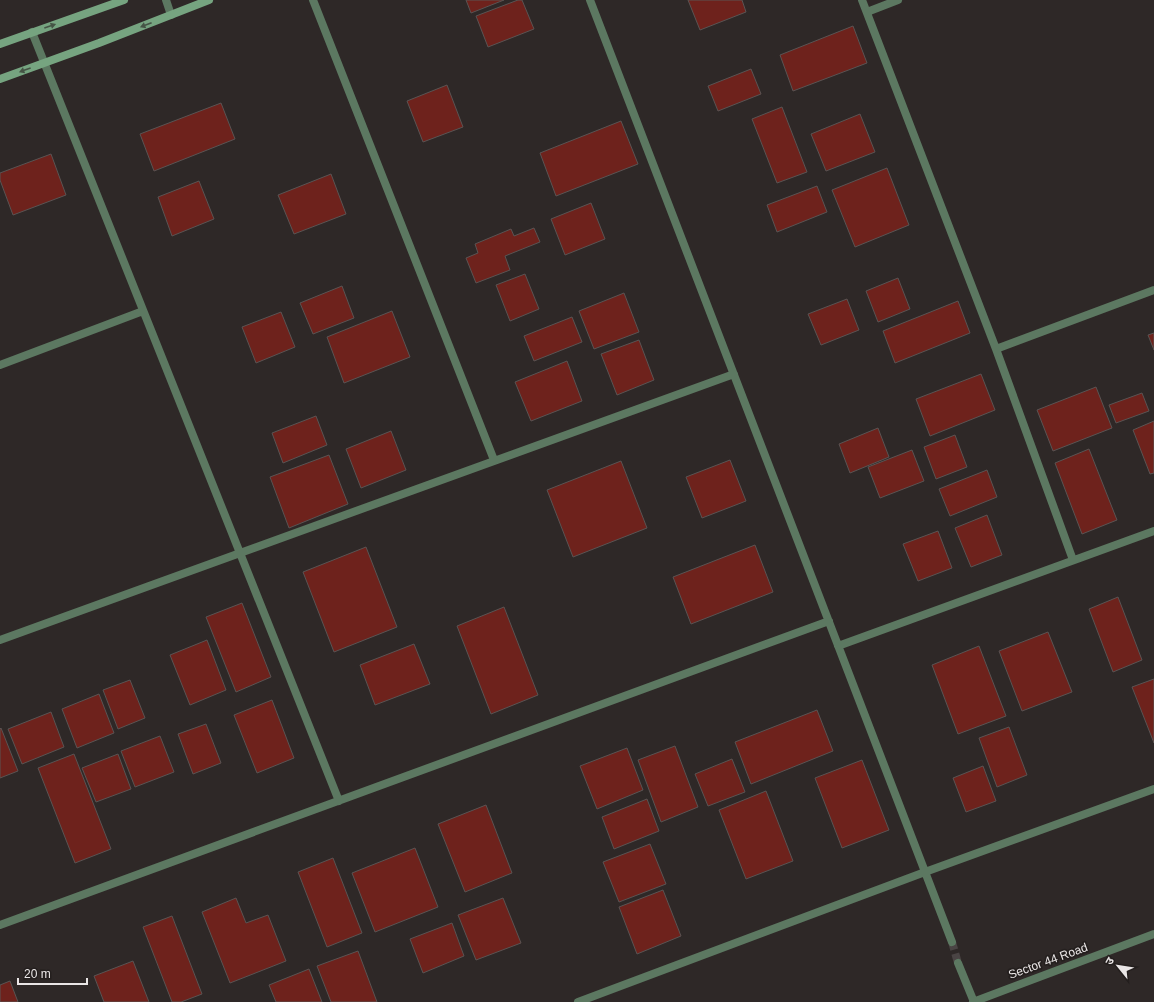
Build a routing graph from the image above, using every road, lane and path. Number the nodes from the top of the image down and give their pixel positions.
1 (124, 0) edge
2 (166, 0) edge
3 (209, 0) edge
4 (313, 0) edge
5 (590, 0) edge
6 (862, 0) edge
7 (898, 0) edge
8 (867, 12) junction
9 (171, 15) junction
10 (32, 32) junction
11 (0, 44) edge
12 (44, 63) junction
13 (0, 79) edge
14 (1154, 290) edge
15 (143, 312) junction
16 (996, 349) junction
17 (0, 365) edge
18 (734, 374) junction
19 (494, 460) junction
20 (1154, 531) edge
21 (240, 553) junction
22 (1073, 560) junction
23 (829, 621) junction
24 (0, 640) edge
25 (838, 646) junction
26 (1154, 789) edge
27 (339, 801) junction
28 (925, 872) junction
29 (0, 925) edge
30 (1154, 934) edge
31 (952, 942) tunnel mouth
32 (958, 963) tunnel mouth
33 (578, 1002) edge
34 (973, 1002) edge

10 -> 1 street
2 - 9 street
3 - 9 street
4 - 19 street
5 - 18 street
6 - 8 street
7 - 8 street
8 - 16 street
9 -> 12 street
10 - 11 street
10 - 12 street
12 -> 13 street
12 - 15 street
14 - 16 street
15 - 17 street
15 - 21 street
16 - 22 street
18 - 19 street
18 - 23 street
19 - 21 street
20 - 22 street
21 - 24 street
21 - 27 street
22 - 25 street
23 - 25 street
23 - 27 street
25 - 28 street
26 - 28 street
27 - 29 street
28 - 31 street
28 - 33 street
30 - 34 street, Sector 44 Road
32 - 34 street

